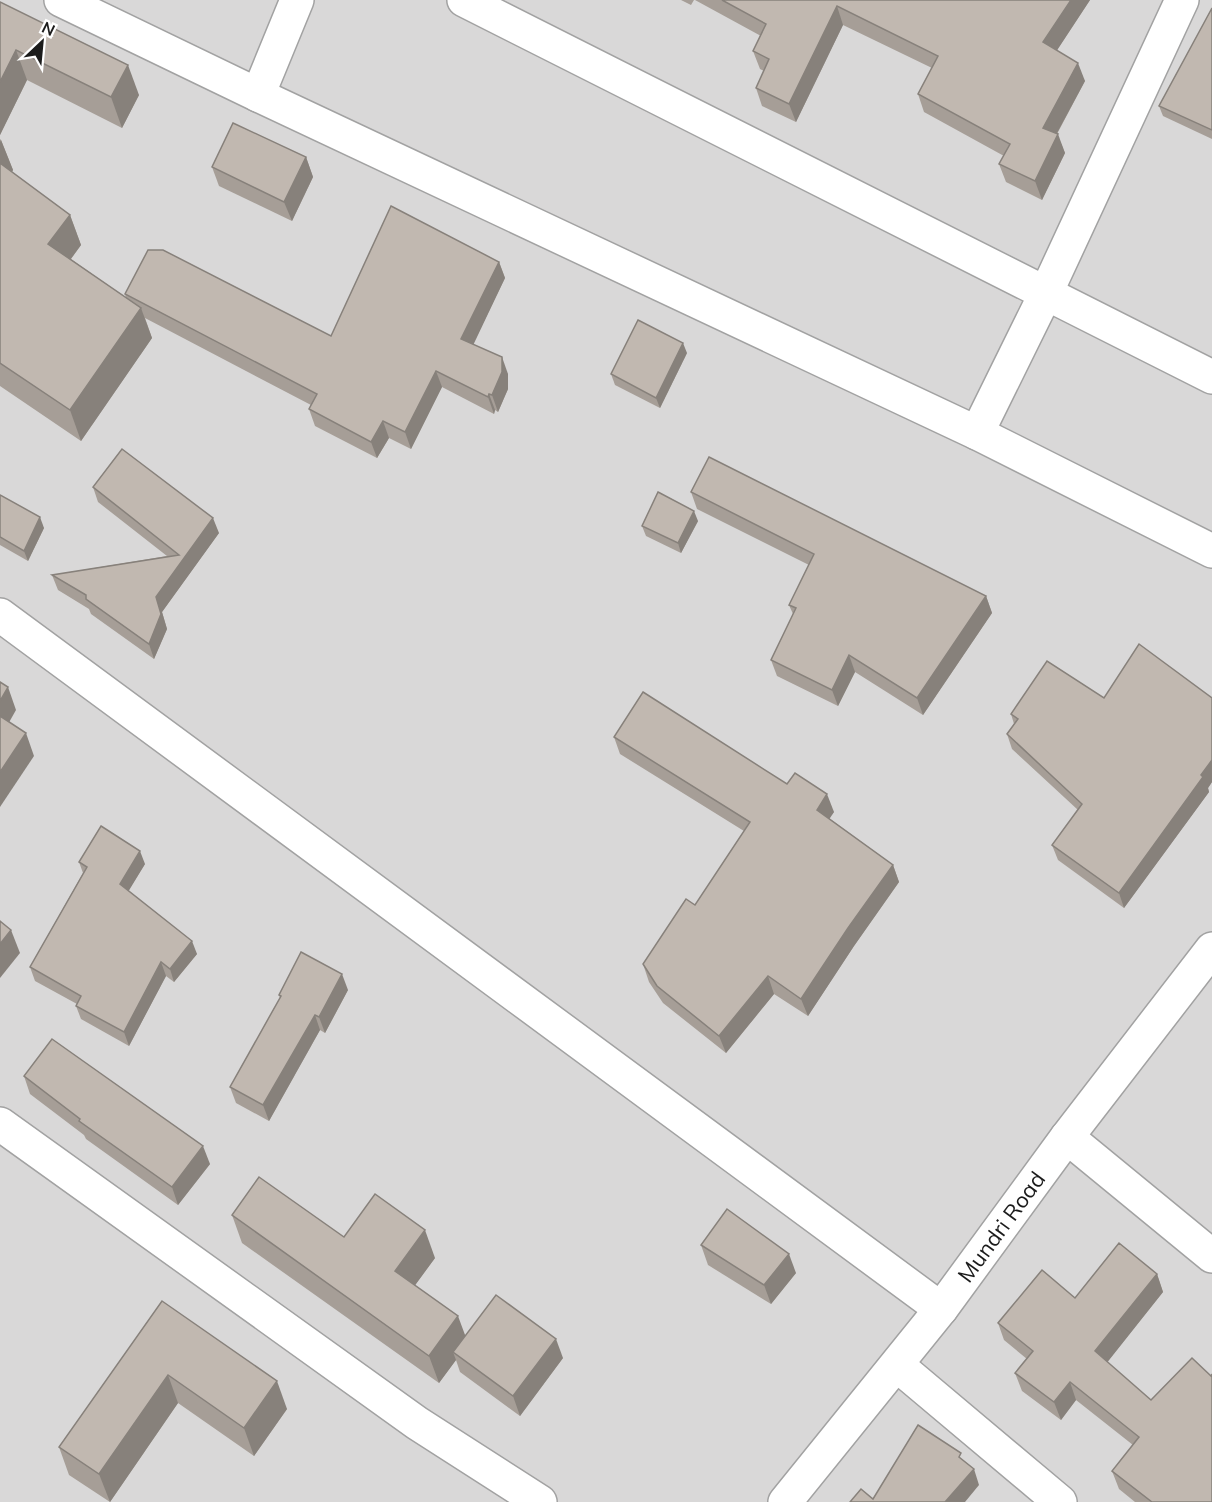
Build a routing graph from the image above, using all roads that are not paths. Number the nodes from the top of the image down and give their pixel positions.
1 (61, 0) edge
2 (297, 0) edge
3 (464, 0) edge
4 (1182, 0) edge
5 (258, 95) junction
6 (1045, 295) junction
7 (1212, 377) edge
8 (977, 433) junction
9 (1212, 552) edge
10 (0, 615) edge
11 (1212, 949) edge
12 (0, 1124) edge
13 (1067, 1137) junction
14 (1212, 1256) edge
15 (941, 1309) junction
16 (897, 1365) junction
17 (540, 1502) edge
18 (785, 1502) edge
19 (1060, 1502) edge

1 - 5 street
2 - 5 street
3 - 6 street
4 - 6 street
5 - 8 street
6 - 7 street
6 - 8 street
8 - 9 street
10 - 15 street
11 - 13 street, Mundri Road
12 - 17 street
13 - 14 street
13 - 15 street, Mundri Road
15 - 16 street, Mundri Road
16 - 18 street, Mundri Road
16 - 19 street

